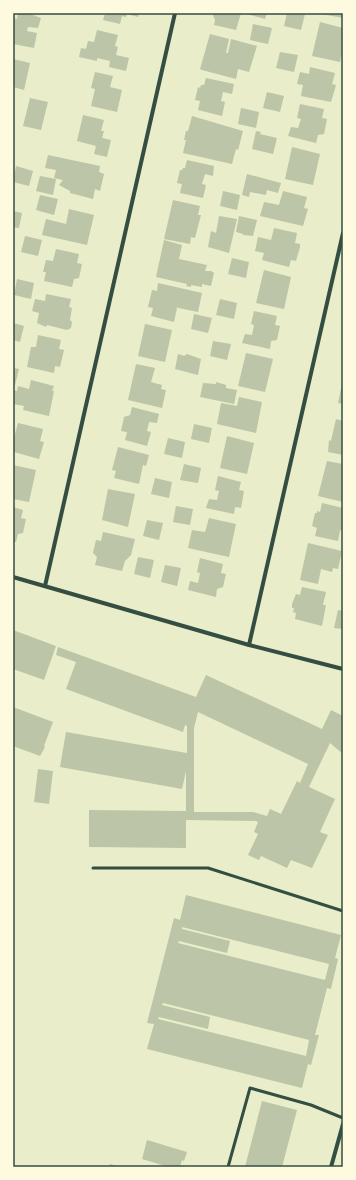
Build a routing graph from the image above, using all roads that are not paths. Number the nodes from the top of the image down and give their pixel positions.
1 (175, 13) edge
2 (343, 233) edge
3 (13, 577) edge
4 (45, 586) junction
5 (249, 645) junction
6 (343, 669) edge
7 (93, 868) dead end
8 (343, 911) edge
9 (343, 1118) edge
10 (343, 1124) edge
11 (228, 1167) edge
12 (331, 1167) edge

1 - 4 street
2 - 5 street
3 - 4 street
4 - 5 street
5 - 6 street
7 - 8 lane
9 - 11 lane
10 - 12 street

